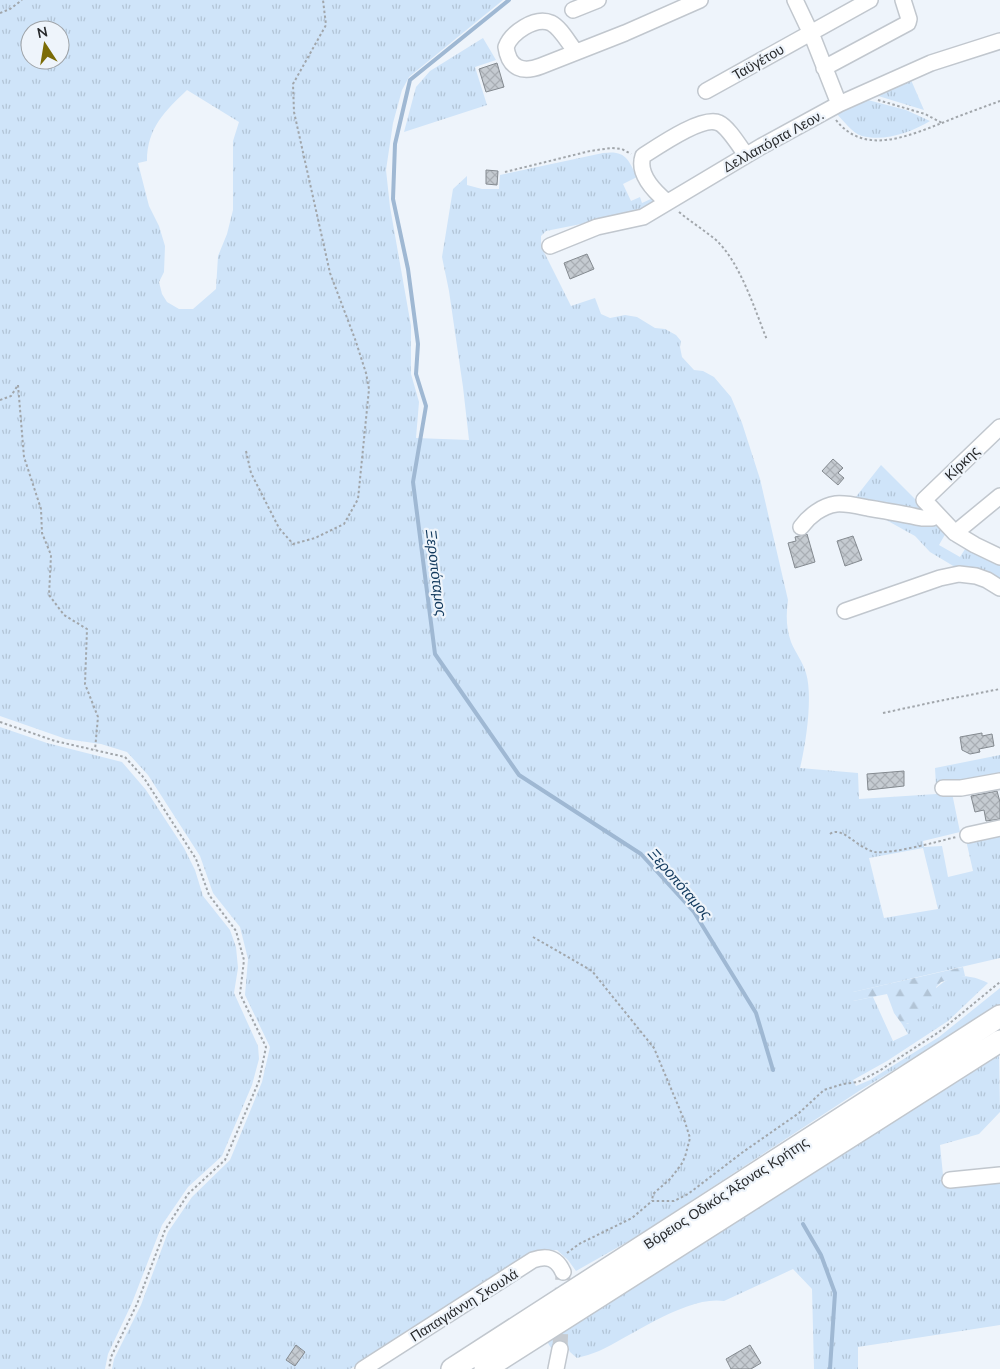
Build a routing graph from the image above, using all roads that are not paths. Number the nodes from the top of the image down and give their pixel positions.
1 (598, 0) edge
2 (700, 0) edge
3 (795, 0) edge
4 (870, 0) edge
5 (903, 0) edge
6 (573, 10) dead end
7 (810, 32) junction
8 (1000, 41) edge
9 (576, 52) dead end
10 (824, 68) junction
11 (706, 91) dead end
12 (834, 107) junction
13 (746, 155) junction
14 (667, 202) junction
15 (550, 246) dead end
16 (1000, 427) edge
17 (1000, 496) edge
18 (937, 515) junction
19 (801, 527) dead end
20 (955, 533) junction
21 (1000, 557) edge
22 (1000, 588) edge
23 (845, 611) dead end
24 (1000, 781) edge
25 (943, 788) dead end
26 (1000, 828) edge
27 (968, 835) road end
28 (1000, 1016) edge
29 (1000, 1041) edge
30 (1000, 1175) edge
31 (950, 1180) dead end
32 (560, 1267) road end
33 (560, 1349) tunnel mouth
34 (364, 1369) edge
35 (452, 1369) edge
36 (485, 1369) edge
37 (556, 1369) edge

1 - 6 street
2 - 9 street
3 - 7 street
4 - 7 street, Ταϋγέτου
5 - 10 street
7 - 10 street
7 - 11 street, Ταϋγέτου
8 - 12 street, Δελλαπόρτα Λεον.
10 - 12 street
12 - 13 street, Δελλαπόρτα Λεον.
13 - 14 street, Δελλαπόρτα Λεον.
13 - 14 street
14 - 15 street, Δελλαπόρτα Λεον.
16 - 18 street, Κίρκης
17 - 20 street
18 - 19 street
18 - 20 street
20 - 21 street
22 - 23 street
24 - 25 street
26 - 27 street
28 - 35 highway, Βόρειος Οδικός Άξονας Κρήτης
29 - 36 highway, Βόρειος Οδικός Άξονας Κρήτης
30 - 31 street
32 - 34 street, Παπαγιάννη Σκουλά
33 - 37 street

